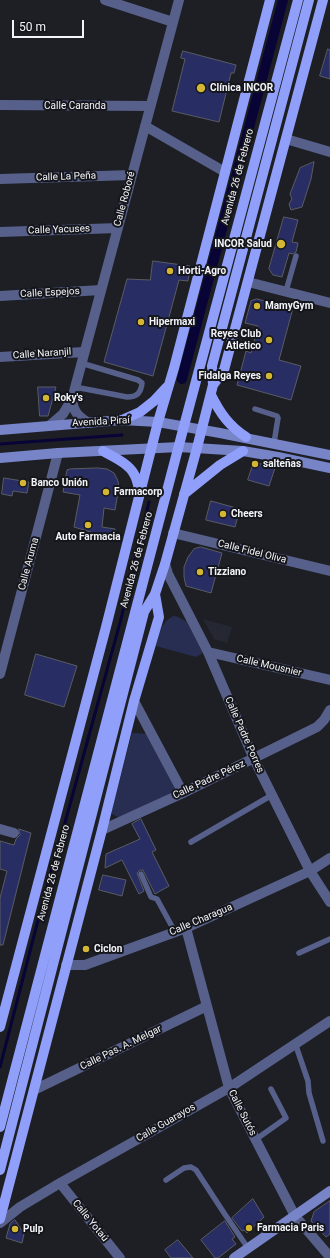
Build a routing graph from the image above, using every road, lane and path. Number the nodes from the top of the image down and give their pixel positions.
1 (105, 0) edge
2 (178, 0) edge
3 (270, 0) edge
4 (298, 0) edge
5 (310, 0) edge
6 (325, 1) edge
7 (173, 22) junction
8 (0, 105) edge
9 (150, 106) junction
10 (145, 126) junction
11 (286, 139) junction
12 (330, 152) edge
13 (225, 172) junction
14 (132, 175) junction
15 (0, 179) edge
16 (118, 228) junction
17 (0, 232) edge
18 (296, 256) dead end
19 (248, 282) junction
20 (101, 290) junction
21 (286, 292) junction
22 (0, 296) edge
23 (330, 303) edge
24 (84, 352) junction
25 (0, 357) edge
26 (81, 363) junction
27 (170, 384) junction
28 (75, 387) junction
29 (212, 390) junction
30 (72, 399) junction
31 (255, 409) dead end
32 (122, 420) junction
33 (158, 422) junction
34 (88, 423) junction
35 (49, 426) junction
36 (184, 426) junction
37 (202, 429) junction
38 (0, 430) edge
39 (246, 437) junction
40 (274, 443) junction
41 (179, 447) junction
42 (151, 448) junction
43 (197, 448) junction
44 (103, 451) junction
45 (243, 451) junction
46 (58, 453) junction
47 (330, 454) edge
48 (0, 458) edge
49 (330, 468) edge
50 (140, 492) junction
51 (184, 494) junction
52 (173, 533) junction
53 (165, 564) junction
54 (330, 571) edge
55 (155, 594) junction
56 (208, 652) junction
57 (0, 674) edge
58 (330, 680) edge
59 (134, 701) junction
60 (330, 710) edge
61 (129, 723) junction
62 (107, 756) junction
63 (254, 759) junction
64 (183, 793) junction
65 (272, 795) junction
66 (0, 829) edge
67 (102, 830) junction
68 (14, 833) dead end
69 (191, 842) dead end
70 (330, 858) edge
71 (310, 871) junction
72 (141, 874) dead end
73 (330, 902) edge
74 (186, 928) junction
75 (176, 932) junction
76 (330, 939) edge
77 (299, 953) dead end
78 (66, 965) junction
79 (207, 1006) junction
80 (330, 1021) edge
81 (0, 1027) edge
82 (49, 1032) junction
83 (295, 1043) junction
84 (28, 1064) junction
85 (228, 1088) junction
86 (271, 1089) dead end
87 (34, 1090) junction
88 (0, 1127) edge
89 (256, 1140) junction
90 (323, 1141) dead end
91 (0, 1170) edge
92 (166, 1180) dead end
93 (60, 1183) junction
94 (330, 1191) edge
95 (295, 1216) junction
96 (0, 1219) edge
97 (0, 1223) edge
98 (248, 1248) junction
99 (330, 1257) edge
100 (120, 1258) edge
101 (234, 1258) edge

1 - 7 street
2 - 7 street, Calle Roboré
3 - 13 main road, Avenida 26 de Febrero
4 - 36 main road, Avenida 26 de Febrero
5 - 29 main road, Avenida 26 de Febrero
6 - 11 main road, Avenida 26 de Febrero
7 - 9 street, Calle Roboré
8 - 9 street, Calle Caranda
9 - 10 street, Calle Roboré
10 - 13 street
10 - 14 street, Calle Roboré
11 - 12 street
11 - 19 main road, Avenida 26 de Febrero
13 - 27 main road, Avenida 26 de Febrero
14 - 15 street, Calle La Peña
14 - 16 street, Calle Roboré
16 - 17 street, Calle Yacuses
16 - 20 street, Calle Roboré
18 - 21 lane
19 - 21 street
19 - 29 main road, Avenida 26 de Febrero
20 - 22 street, Calle Espejos
20 - 24 street, Calle Roboré
21 - 23 street
24 - 25 street, Calle Naranjil
24 - 26 street, Calle Roboré
26 - 28 street, Calle Roboré
26 - 28 lane
27 - 32 main road
27 - 33 main road, Avenida 26 de Febrero
28 - 30 street, Calle Roboré
29 - 37 main road, Avenida 26 de Febrero
29 - 39 main road
30 - 34 street
30 - 35 street, Calle Roboré
31 - 40 lane
32 - 33 main road, Avenida Piraí
32 - 34 main road, Avenida Piraí
33 - 36 main road, Avenida Piraí
33 - 42 main road, Avenida 26 de Febrero
34 - 35 main road, Avenida Piraí
35 - 38 main road, Avenida Piraí
36 - 37 main road, Avenida Piraí
36 - 41 main road, Avenida 26 de Febrero
37 - 39 main road, Avenida Piraí
37 - 43 main road, Avenida 26 de Febrero
39 - 40 main road, Avenida Piraí
40 - 47 main road, Avenida Piraí
41 - 42 main road
41 - 43 main road
41 - 88 main road, Avenida 26 de Febrero
42 - 44 main road
42 - 50 main road, Avenida 26 de Febrero
43 - 45 main road
43 - 51 main road, Avenida 26 de Febrero
44 - 46 main road
44 - 50 main road
45 - 49 main road
45 - 51 main road
46 - 48 main road
46 - 57 street, Calle Aruma
50 - 81 main road, Avenida 26 de Febrero
51 - 52 main road, Avenida 26 de Febrero
52 - 53 main road, Avenida 26 de Febrero
52 - 54 street, Calle Fidel Oliva
53 - 55 main road, Avenida 26 de Febrero
53 - 56 street, Calle Padre Porres
55 - 59 main road, Avenida 26 de Febrero
55 - 62 main road, Avenida 26 de Febrero
56 - 58 street, Calle Mousnier
56 - 63 street, Calle Padre Porres
59 - 61 main road, Avenida 26 de Febrero
59 - 64 street
60 - 63 street, Calle Padre Pérez
61 - 62 main road
61 - 67 main road, Avenida 26 de Febrero
62 - 84 main road, Avenida 26 de Febrero
63 - 64 street, Calle Padre Pérez
63 - 65 street, Calle Padre Porres
64 - 67 street, Calle Padre Pérez
65 - 69 lane
65 - 71 street, Calle Padre Porres
66 - 68 street
67 - 78 main road, Avenida 26 de Febrero
70 - 71 street, Calle Charagua
71 - 73 street, Calle Padre Porres
71 - 74 street, Calle Charagua
72 - 75 lane
74 - 75 street, Calle Charagua
74 - 79 street, Calle Sutós
75 - 78 street, Calle Charagua
76 - 77 lane
78 - 82 main road, Avenida 26 de Febrero
79 - 85 street, Calle Sutós
79 - 87 street, Calle Pas. A. Melgar
80 - 83 street, Calle Guarayos
82 - 84 main road
82 - 87 main road, Avenida 26 de Febrero
83 - 85 street, Calle Guarayos
83 - 90 lane
84 - 91 main road, Avenida 26 de Febrero
85 - 89 street, Calle Sutós
85 - 93 street, Calle Guarayos
86 - 89 lane
87 - 96 main road, Avenida 26 de Febrero
89 - 95 street, Calle Sutós
92 - 98 lane
93 - 97 street, Calle Guarayos
93 - 100 street, Calle Yotaú
94 - 95 main road
95 - 98 main road
95 - 99 street, Calle Sutós
98 - 101 main road

